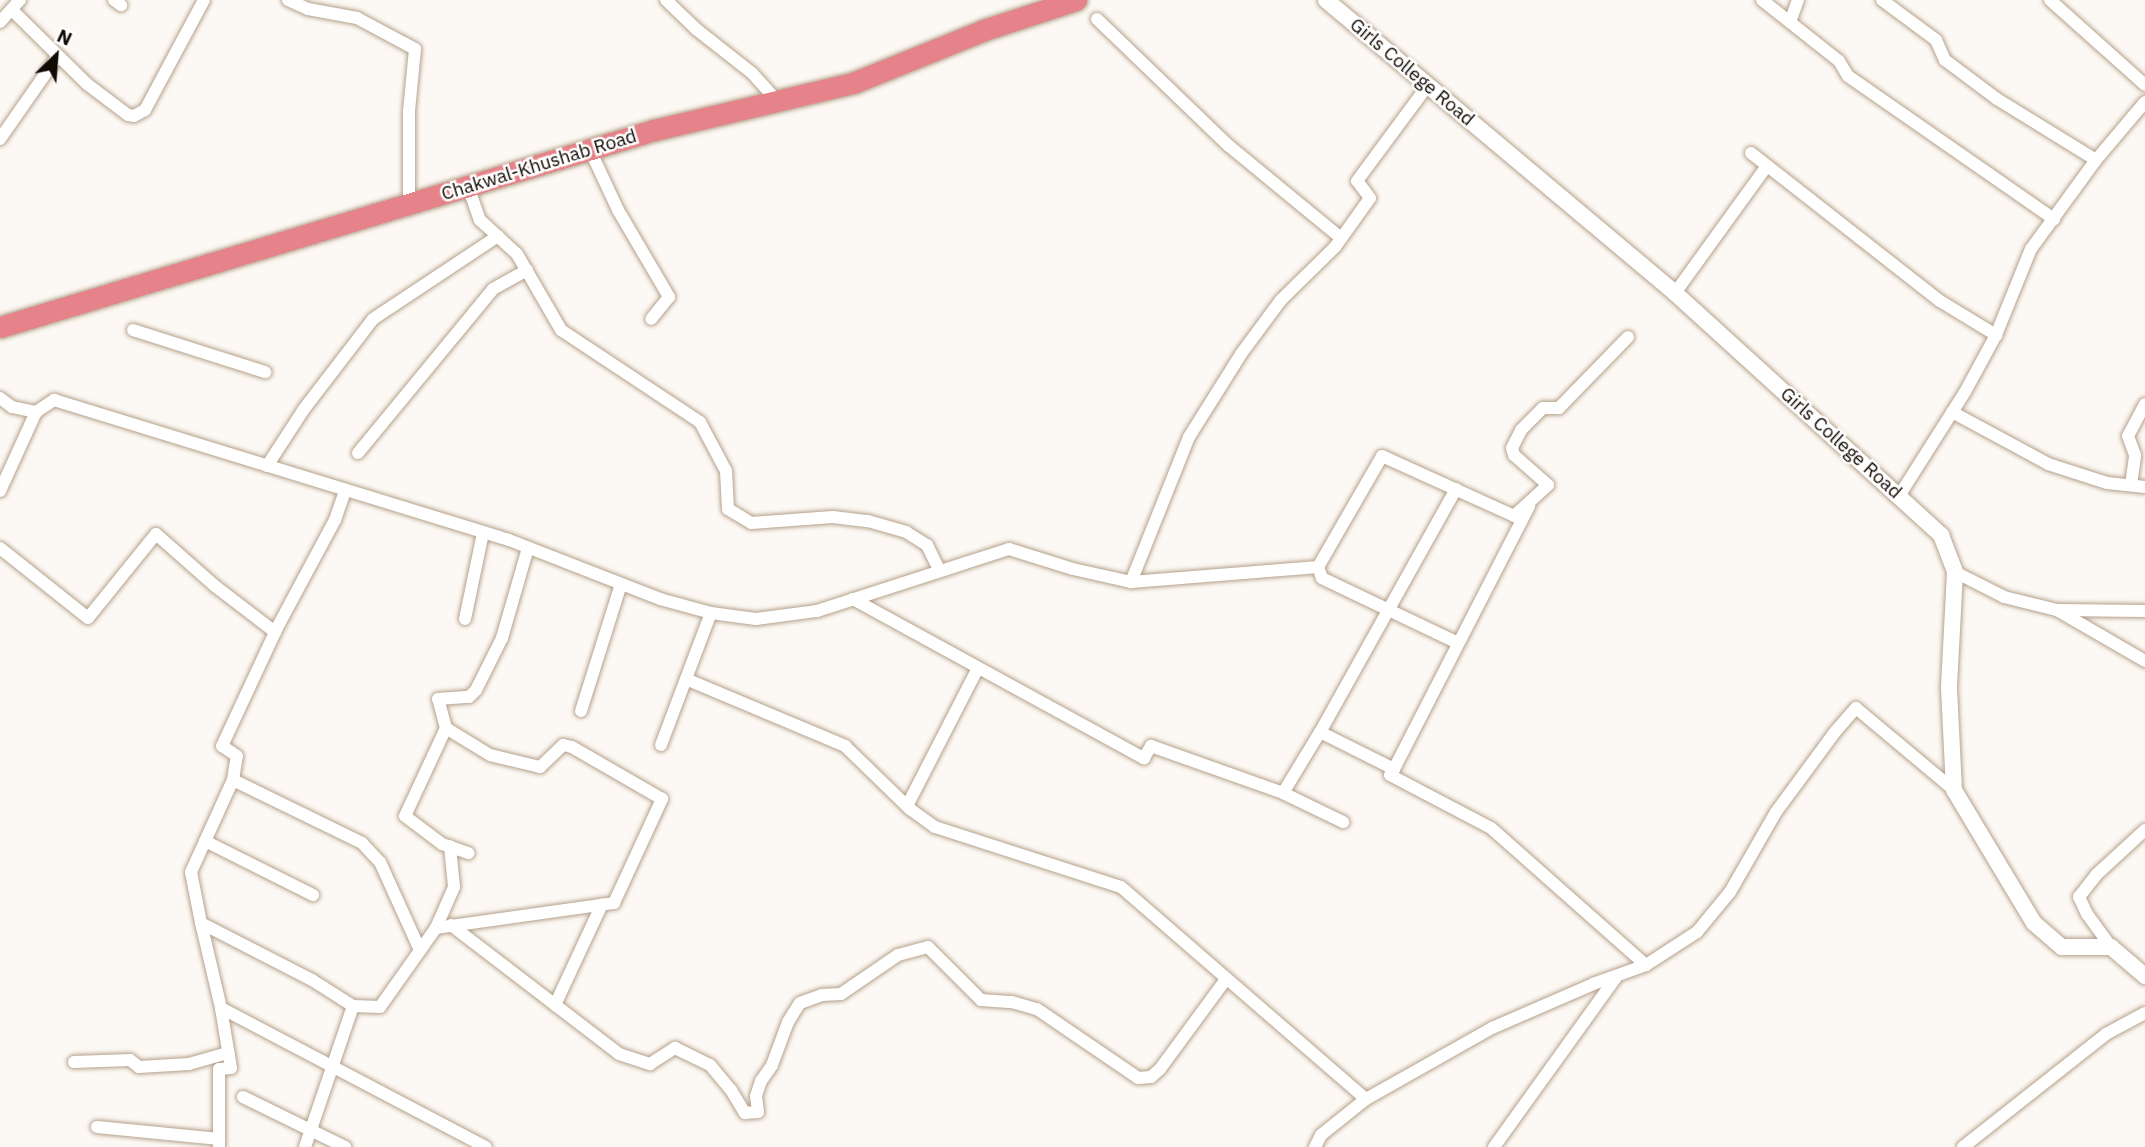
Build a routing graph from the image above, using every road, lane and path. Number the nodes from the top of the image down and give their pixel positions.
1 (204, 0) edge
2 (288, 0) edge
3 (666, 0) edge
4 (1326, 0) edge
5 (1762, 0) edge
6 (1798, 0) edge
7 (1882, 0) edge
8 (2050, 0) edge
9 (1065, 2) edge
10 (16, 5) edge
11 (1097, 19) dead end
12 (0, 22) edge
13 (1790, 22) junction
14 (58, 56) junction
15 (1428, 85) junction
16 (2145, 85) edge
17 (778, 102) junction
18 (2145, 102) edge
19 (0, 139) edge
20 (590, 150) junction
21 (1751, 153) dead end
22 (2096, 160) junction
23 (1767, 166) junction
24 (468, 186) junction
25 (409, 204) junction
26 (2054, 219) junction
27 (498, 236) junction
28 (1341, 238) junction
29 (527, 270) junction
30 (1675, 293) junction
31 (651, 318) dead end
32 (0, 327) edge
33 (133, 330) dead end
34 (1996, 335) junction
35 (1628, 337) dead end
36 (265, 372) dead end
37 (0, 398) edge
38 (2145, 404) edge
39 (36, 412) junction
40 (1952, 412) junction
41 (358, 453) dead end
42 (267, 466) junction
43 (2138, 486) edge
44 (1456, 489) junction
45 (0, 491) edge
46 (345, 491) junction
47 (1899, 496) junction
48 (1532, 499) junction
49 (484, 533) junction
50 (0, 548) edge
51 (528, 548) junction
52 (1318, 568) junction
53 (939, 570) junction
54 (1955, 572) junction
55 (1131, 582) junction
56 (621, 584) junction
57 (853, 599) junction
58 (1388, 610) junction
59 (2057, 610) junction
60 (2145, 611) edge
61 (711, 613) junction
62 (465, 619) dead end
63 (275, 632) junction
64 (1458, 643) junction
65 (2145, 661) edge
66 (978, 667) junction
67 (686, 679) junction
68 (581, 711) dead end
69 (446, 728) junction
70 (1320, 732) junction
71 (661, 746) dead end
72 (1394, 769) junction
73 (233, 780) junction
74 (1954, 790) junction
75 (1283, 793) junction
76 (907, 806) junction
77 (1343, 822) dead end
78 (2145, 830) edge
79 (205, 841) junction
80 (450, 846) junction
81 (468, 853) dead end
82 (313, 895) dead end
83 (602, 904) junction
84 (201, 923) junction
85 (452, 925) junction
86 (436, 928) junction
87 (2110, 947) junction
88 (420, 950) junction
89 (1646, 965) junction
90 (1618, 975) junction
91 (2145, 975) edge
92 (1226, 979) junction
93 (555, 1005) junction
94 (353, 1006) junction
95 (221, 1008) junction
96 (2145, 1013) edge
97 (228, 1053) junction
98 (74, 1062) dead end
99 (332, 1066) junction
100 (243, 1097) dead end
101 (1366, 1099) junction
102 (97, 1127) dead end
103 (311, 1130) junction
104 (219, 1143) edge
105 (305, 1147) edge
106 (345, 1147) edge
107 (486, 1147) edge
108 (1315, 1147) edge
109 (1494, 1147) edge
110 (1963, 1147) edge

1 - 14 street
2 - 25 street
3 - 17 street
4 - 15 street, Girls College Road
5 - 13 street
6 - 13 street
7 - 22 street
8 - 16 street
9 - 17 highway, Chakwal-Khushab Road
10 - 12 street
10 - 14 street
11 - 28 street
13 - 26 street
14 - 19 street
15 - 28 street
15 - 30 street, Girls College Road
17 - 20 highway, Chakwal-Khushab Road
18 - 22 street
20 - 24 highway, Chakwal-Khushab Road
20 - 31 street
21 - 23 street
22 - 26 street
23 - 30 street
23 - 34 street
24 - 25 highway, Chakwal-Khushab Road
24 - 27 street
25 - 32 highway, Chakwal-Khushab Road
26 - 34 street
27 - 29 street
27 - 42 street
28 - 55 street
29 - 41 street
29 - 53 street
30 - 47 street, Girls College Road
33 - 36 street
34 - 40 street
35 - 48 street
37 - 39 street
38 - 43 street
39 - 42 street
39 - 45 street
40 - 43 street
40 - 47 street
42 - 46 street
44 - 48 street
44 - 52 street
44 - 58 street
46 - 49 street
46 - 63 street
47 - 54 street, Girls College Road
48 - 64 street
49 - 51 street
49 - 62 street
50 - 63 street
51 - 56 street
51 - 69 street
52 - 55 street
52 - 58 street
53 - 55 street
53 - 57 street
54 - 59 street
54 - 74 street, Girls College Road
56 - 61 street
56 - 68 street
57 - 61 street
57 - 66 street
58 - 64 street
58 - 70 street
59 - 60 street
59 - 65 street
61 - 67 street
63 - 73 street
64 - 72 street
66 - 75 street
66 - 76 street
67 - 71 street
67 - 76 street
69 - 80 street
69 - 83 street
70 - 72 street
70 - 75 street
72 - 89 street
73 - 79 street
73 - 88 street
74 - 87 street, Girls College Road
74 - 89 street
75 - 77 street
76 - 92 street
78 - 87 street
79 - 82 street
79 - 84 street
80 - 81 street
80 - 86 street
83 - 85 street
83 - 93 street
84 - 94 street
84 - 95 street
85 - 86 street
85 - 93 street
86 - 88 street
87 - 91 street
88 - 94 street
89 - 90 street
90 - 101 street
90 - 109 street
92 - 93 street
92 - 101 street
94 - 99 street
95 - 97 street
95 - 99 street
96 - 110 street
97 - 98 street
97 - 104 street
99 - 103 street
99 - 107 street
100 - 103 street
101 - 108 street
102 - 104 street
103 - 105 street
103 - 106 street

